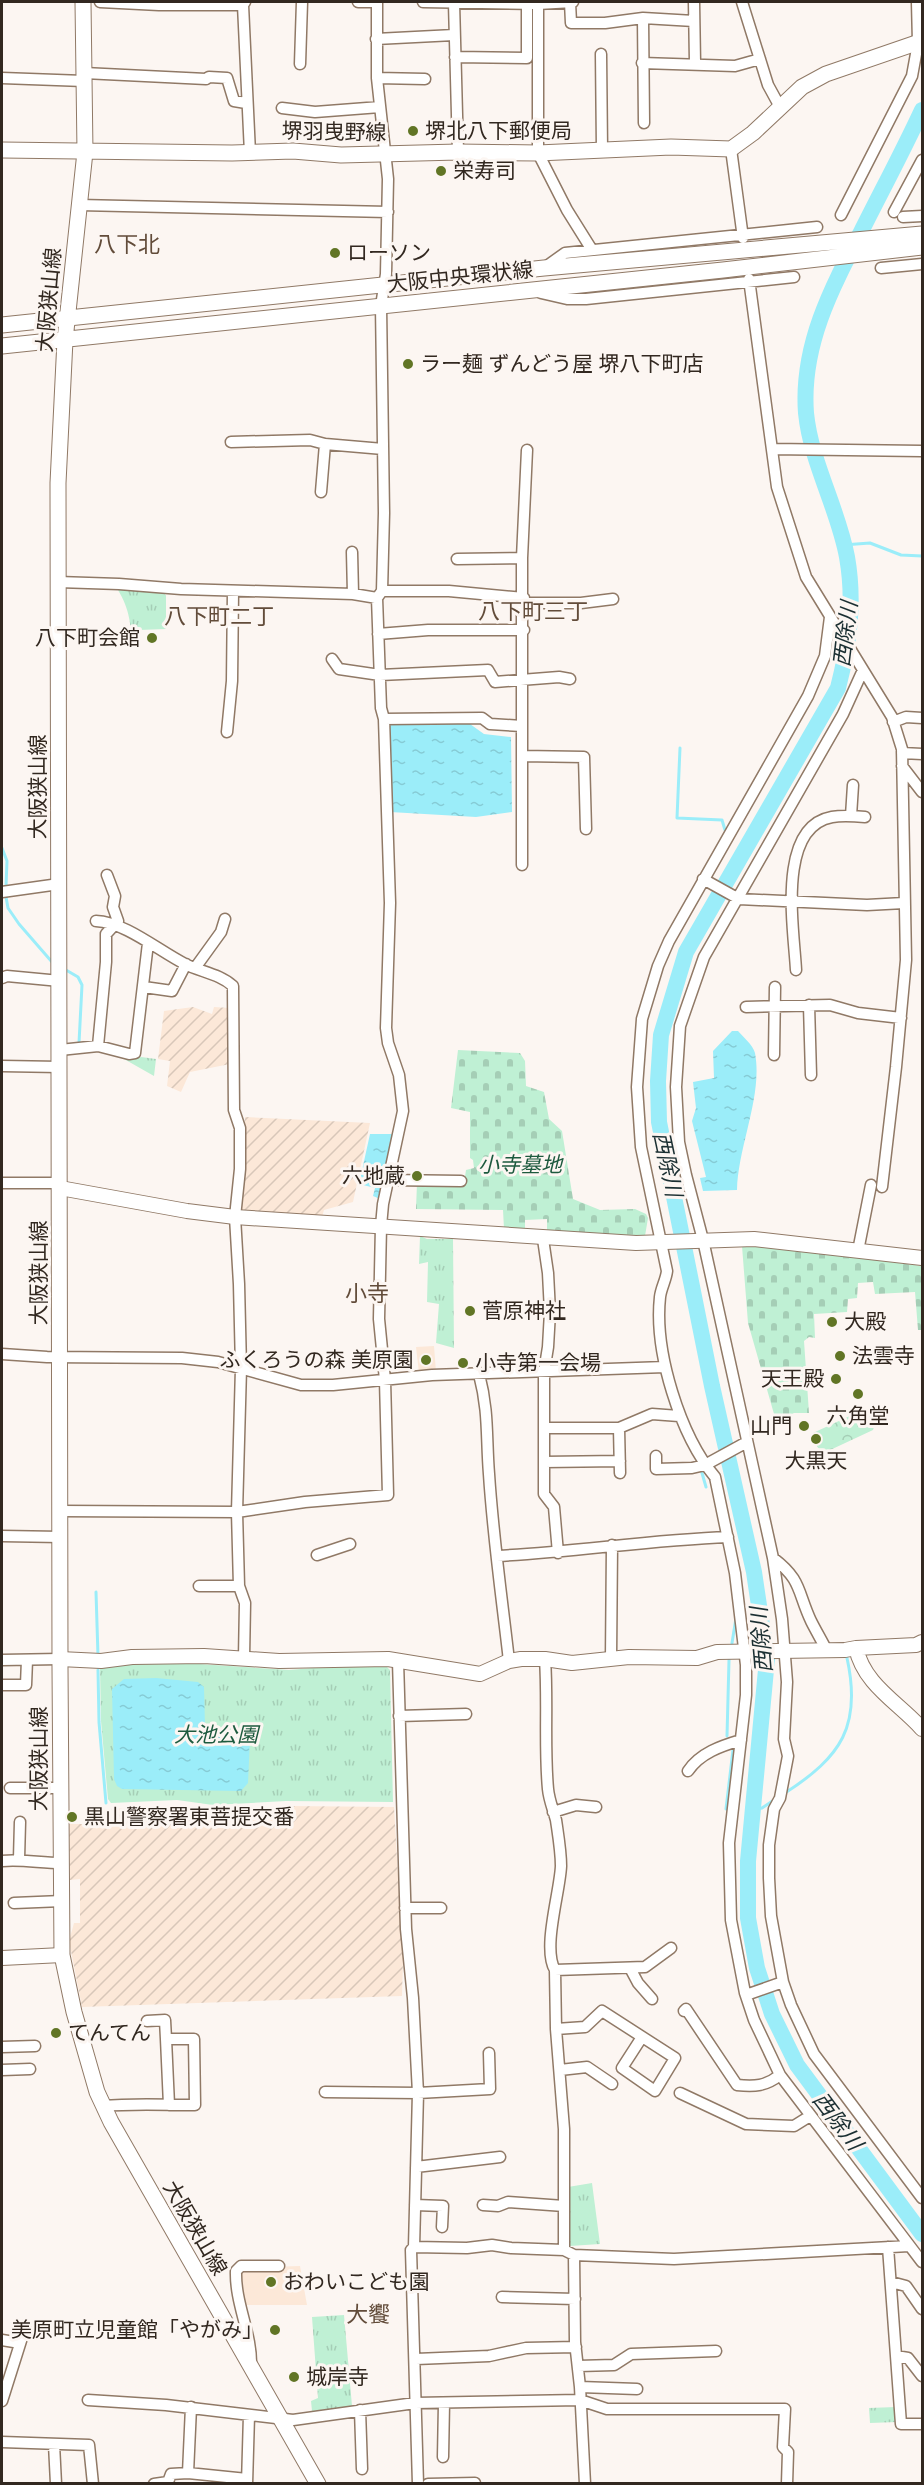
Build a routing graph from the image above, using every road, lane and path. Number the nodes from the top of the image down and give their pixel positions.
1 (83, 2) edge
2 (100, 2) edge
3 (122, 2) edge
4 (302, 2) edge
5 (358, 2) edge
6 (375, 2) edge
7 (423, 2) edge
8 (438, 2) edge
9 (478, 2) edge
10 (571, 2) edge
11 (694, 2) edge
12 (742, 2) edge
13 (917, 2) edge
14 (244, 3) edge
15 (454, 3) junction
16 (532, 4) junction
17 (642, 18) junction
18 (694, 21) junction
19 (454, 35) junction
20 (376, 39) junction
21 (921, 42) edge
22 (601, 54) dead end
23 (455, 57) junction
24 (760, 59) junction
25 (642, 63) junction
26 (695, 63) junction
27 (300, 64) dead end
28 (84, 77) junction
29 (2, 78) edge
30 (377, 78) junction
31 (425, 79) dead end
32 (246, 103) junction
33 (380, 107) junction
34 (780, 107) junction
35 (282, 108) dead end
36 (644, 123) dead end
37 (731, 149) junction
38 (2, 150) edge
39 (602, 150) junction
40 (85, 152) junction
41 (458, 152) junction
42 (250, 153) junction
43 (538, 153) junction
44 (386, 154) junction
45 (922, 160) edge
46 (79, 205) junction
47 (388, 212) junction
48 (842, 215) dead end
49 (922, 216) edge
50 (922, 225) edge
51 (817, 227) dead end
52 (922, 234) edge
53 (742, 236) junction
54 (872, 245) junction
55 (922, 247) edge
56 (592, 250) junction
57 (922, 256) edge
58 (922, 264) edge
59 (544, 268) junction
60 (881, 268) dead end
61 (794, 277) dead end
62 (749, 281) junction
63 (385, 285) junction
64 (531, 291) junction
65 (381, 306) junction
66 (68, 318) junction
67 (2, 326) edge
68 (65, 340) junction
69 (2, 346) edge
70 (231, 442) dead end
71 (325, 444) junction
72 (383, 449) junction
73 (772, 449) junction
74 (527, 450) dead end
75 (922, 451) edge
76 (321, 492) dead end
77 (352, 552) dead end
78 (522, 558) junction
79 (457, 559) dead end
80 (58, 582) junction
81 (233, 591) junction
82 (353, 594) junction
83 (380, 595) junction
84 (613, 599) dead end
85 (524, 601) junction
86 (833, 620) junction
87 (524, 630) junction
88 (378, 634) junction
89 (332, 659) dead end
90 (862, 669) junction
91 (380, 675) junction
92 (570, 679) dead end
93 (524, 680) junction
94 (922, 718) edge
95 (384, 719) junction
96 (893, 722) junction
97 (522, 726) junction
98 (227, 732) dead end
99 (902, 753) junction
100 (922, 754) edge
101 (522, 756) junction
102 (902, 766) junction
103 (853, 785) dead end
104 (922, 792) edge
105 (851, 816) junction
106 (865, 817) dead end
107 (586, 829) dead end
108 (522, 865) dead end
109 (107, 875) dead end
110 (706, 881) junction
111 (59, 884) junction
112 (2, 892) edge
113 (737, 898) junction
114 (792, 900) junction
115 (904, 903) junction
116 (225, 920) dead end
117 (96, 921) dead end
118 (115, 925) junction
119 (148, 943) junction
120 (190, 966) junction
121 (796, 970) dead end
122 (2, 978) edge
123 (60, 981) junction
124 (144, 987) junction
125 (775, 987) dead end
126 (809, 1005) junction
127 (775, 1006) junction
128 (746, 1007) dead end
129 (901, 1018) junction
130 (98, 1046) junction
131 (60, 1050) junction
132 (774, 1055) dead end
133 (2, 1066) edge
134 (60, 1067) junction
135 (811, 1075) dead end
136 (388, 1180) junction
137 (461, 1181) dead end
138 (2, 1183) edge
139 (60, 1186) junction
140 (235, 1217) junction
141 (381, 1226) junction
142 (543, 1239) junction
143 (700, 1240) junction
144 (665, 1242) junction
145 (858, 1251) junction
146 (922, 1258) edge
147 (2, 1354) edge
148 (61, 1356) junction
149 (665, 1367) junction
150 (241, 1368) junction
151 (544, 1372) junction
152 (479, 1374) junction
153 (386, 1380) junction
154 (679, 1416) junction
155 (544, 1428) junction
156 (619, 1428) junction
157 (744, 1444) junction
158 (656, 1456) dead end
159 (544, 1462) junction
160 (705, 1465) junction
161 (61, 1511) junction
162 (237, 1512) junction
163 (2, 1536) edge
164 (61, 1537) junction
165 (728, 1537) junction
166 (350, 1544) dead end
167 (612, 1545) junction
168 (558, 1553) junction
169 (317, 1555) dead end
170 (497, 1556) junction
171 (773, 1558) junction
172 (199, 1586) dead end
173 (239, 1586) junction
174 (922, 1642) edge
175 (856, 1648) junction
176 (786, 1650) junction
177 (745, 1651) junction
178 (827, 1651) junction
179 (244, 1658) junction
180 (611, 1658) junction
181 (60, 1659) junction
182 (545, 1659) junction
183 (2, 1660) edge
184 (27, 1660) junction
185 (398, 1661) junction
186 (509, 1661) junction
187 (2, 1685) edge
188 (466, 1714) dead end
189 (399, 1716) junction
190 (922, 1729) edge
191 (741, 1740) junction
192 (688, 1771) dead end
193 (10, 1788) dead end
194 (61, 1788) junction
195 (596, 1807) dead end
196 (553, 1812) junction
197 (20, 1822) dead end
198 (19, 1859) junction
199 (2, 1861) edge
200 (61, 1863) junction
201 (62, 1901) junction
202 (14, 1903) dead end
203 (405, 1908) junction
204 (441, 1908) dead end
205 (670, 1948) dead end
206 (62, 1955) junction
207 (2, 1958) edge
208 (630, 1968) junction
209 (555, 1970) junction
210 (780, 1983) junction
211 (748, 1994) junction
212 (652, 1999) dead end
213 (684, 2011) dead end
214 (147, 2021) dead end
215 (556, 2029) junction
216 (642, 2037) junction
217 (166, 2038) junction
218 (35, 2046) dead end
219 (2, 2047) edge
220 (15, 2047) junction
221 (489, 2053) dead end
222 (16, 2069) junction
223 (30, 2069) dead end
224 (2, 2070) edge
225 (560, 2070) junction
226 (780, 2075) junction
227 (612, 2084) dead end
228 (325, 2092) dead end
229 (418, 2093) junction
230 (680, 2093) dead end
231 (169, 2105) junction
232 (103, 2106) junction
233 (810, 2116) junction
234 (500, 2157) dead end
235 (416, 2167) junction
236 (922, 2198) edge
237 (415, 2205) junction
238 (483, 2205) dead end
239 (564, 2206) junction
240 (442, 2227) dead end
241 (909, 2246) junction
242 (414, 2247) junction
243 (888, 2247) junction
244 (569, 2253) junction
245 (922, 2262) edge
246 (279, 2266) dead end
247 (891, 2282) junction
248 (502, 2297) dead end
249 (575, 2299) junction
250 (922, 2309) edge
251 (26, 2325) dead end
252 (2, 2340) edge
253 (20, 2343) junction
254 (576, 2347) junction
255 (716, 2351) dead end
256 (896, 2356) junction
257 (416, 2359) junction
258 (251, 2366) junction
259 (578, 2366) junction
260 (922, 2376) edge
261 (4, 2386) edge
262 (580, 2387) junction
263 (637, 2389) dead end
264 (88, 2400) dead end
265 (580, 2400) junction
266 (2, 2401) edge
267 (415, 2403) junction
268 (444, 2403) junction
269 (191, 2407) junction
270 (360, 2410) junction
271 (249, 2415) junction
272 (281, 2419) junction
273 (922, 2424) edge
274 (2, 2442) edge
275 (54, 2444) junction
276 (443, 2457) dead end
277 (362, 2469) dead end
278 (188, 2473) junction
279 (247, 2481) edge
280 (475, 2483) edge
281 (56, 2484) edge
282 (93, 2484) edge
283 (154, 2484) edge
284 (318, 2484) edge
285 (418, 2484) edge
286 (428, 2484) edge
287 (585, 2484) edge
288 (787, 2484) edge

1 - 28 main road, 大阪狭山線
2 - 3 street
3 - 14 street
4 - 27 street
5 - 6 street
6 - 20 street
7 - 8 street
8 - 15 street
9 - 15 street
9 - 16 street
10 - 16 street
10 - 17 street
11 - 18 street
12 - 24 street
13 - 21 street
14 - 32 street
15 - 19 street
16 - 23 street
16 - 43 street
17 - 18 street
17 - 25 street
18 - 26 street
19 - 20 street
19 - 23 street
20 - 30 street
21 - 34 main road
21 - 48 street
22 - 39 street
23 - 41 street
24 - 26 street
24 - 34 street
25 - 26 street
25 - 36 street
28 - 29 street
28 - 32 street
28 - 40 main road, 大阪狭山線
30 - 31 street
30 - 33 street
32 - 42 street
33 - 35 street
33 - 44 street
34 - 37 main road
37 - 39 main road, 堺羽曳野線
37 - 53 street
38 - 40 main road, 堺羽曳野線
39 - 43 main road, 堺羽曳野線
40 - 42 main road, 堺羽曳野線
40 - 46 main road, 大阪狭山線
41 - 43 main road, 堺羽曳野線
41 - 44 main road, 堺羽曳野線
42 - 44 main road, 堺羽曳野線
43 - 56 street
44 - 47 street
45 - 49 street
46 - 47 street
46 - 66 main road, 大阪狭山線
47 - 63 street
50 - 54 main road
51 - 53 street
52 - 54 main road
53 - 56 street
54 - 55 main road
54 - 57 main road
54 - 59 main road, 大阪中央環状線
54 - 64 main road, 大阪中央環状線
56 - 59 street
58 - 60 street
59 - 63 main road, 大阪中央環状線
61 - 62 street
62 - 64 street
62 - 73 street
63 - 65 street
63 - 66 main road, 大阪中央環状線
64 - 65 main road, 大阪中央環状線
65 - 68 main road, 大阪中央環状線
65 - 72 street
66 - 67 main road, 大阪中央環状線
66 - 68 main road, 大阪狭山線
68 - 69 main road, 大阪中央環状線
68 - 80 main road, 大阪狭山線
70 - 71 street
71 - 72 street
71 - 76 street
72 - 83 street
73 - 75 street
73 - 86 street
74 - 78 street
77 - 82 street
78 - 79 street
78 - 85 street
80 - 81 street
80 - 111 main road, 大阪狭山線
81 - 82 street
81 - 98 street
82 - 83 street
83 - 85 street
83 - 88 street
84 - 85 street
85 - 87 street
86 - 90 street
86 - 110 street
87 - 88 street
87 - 93 street
88 - 91 street
89 - 91 street
90 - 96 street
90 - 113 street
91 - 93 street
91 - 95 street
92 - 93 street
93 - 97 street
94 - 96 street
95 - 97 street
95 - 136 street
96 - 99 street
97 - 101 street
99 - 100 street
99 - 102 street
101 - 107 street
101 - 108 street
102 - 104 street
102 - 115 street
103 - 105 street
105 - 106 street
105 - 114 street
109 - 118 street
110 - 113 street
110 - 144 street
111 - 112 street
111 - 123 main road, 大阪狭山線
113 - 114 street
113 - 143 street
114 - 115 street
114 - 121 street
115 - 129 street
116 - 120 street
117 - 118 street
118 - 119 street
118 - 130 street
119 - 120 street
119 - 124 street
120 - 124 street
120 - 140 street
122 - 123 street
123 - 131 main road, 大阪狭山線
124 - 130 street
125 - 127 street
126 - 127 street
126 - 129 street
126 - 135 street
127 - 128 street
127 - 132 street
129 - 145 street
130 - 131 street
131 - 134 main road, 大阪狭山線
133 - 134 street
134 - 139 main road, 大阪狭山線
136 - 137 street
136 - 141 street
138 - 139 street
139 - 140 street
139 - 148 main road, 大阪狭山線
140 - 141 street
140 - 150 street
141 - 142 street
141 - 153 street
142 - 144 street
142 - 151 street
143 - 144 street
143 - 145 street
143 - 157 street
144 - 149 street
145 - 146 street
147 - 148 street
148 - 150 street
148 - 161 main road, 大阪狭山線
149 - 151 street
149 - 154 street
150 - 153 street
150 - 162 street
151 - 152 street
151 - 155 street
152 - 153 street
152 - 170 street
153 - 162 street
154 - 156 street
154 - 160 street
155 - 156 street
155 - 159 street
156 - 159 street
157 - 160 street
157 - 171 street
158 - 160 street
159 - 168 street
160 - 165 street
161 - 162 street
161 - 164 main road, 大阪狭山線
162 - 173 street
163 - 164 street
164 - 181 main road, 大阪狭山線
165 - 167 street
165 - 177 street
166 - 169 street
167 - 168 street
167 - 180 street
168 - 170 street
170 - 186 street
171 - 176 street
171 - 178 street
172 - 173 street
173 - 179 street
174 - 175 street
175 - 178 street
175 - 190 street
176 - 177 street
176 - 178 street
176 - 210 street
177 - 180 street
177 - 191 street
179 - 181 street
179 - 185 street
180 - 182 street
181 - 184 street
181 - 194 main road, 大阪狭山線
182 - 186 street
182 - 196 street
183 - 184 street
184 - 187 street
185 - 186 street
185 - 189 street
188 - 189 street
189 - 203 street
191 - 192 street
191 - 211 street
193 - 194 street
194 - 200 main road, 大阪狭山線
195 - 196 street
196 - 209 street
197 - 198 street
198 - 199 street
198 - 200 street
200 - 201 main road, 大阪狭山線
201 - 202 street
201 - 206 main road, 大阪狭山線
203 - 204 street
203 - 229 street
205 - 208 street
206 - 207 street
206 - 232 main road, 大阪狭山線
208 - 209 street
208 - 212 street
209 - 215 street
210 - 211 street
210 - 236 street
211 - 226 street
213 - 226 street
214 - 217 street
215 - 216 street
215 - 225 street
216 - 216 street
217 - 231 street
217 - 231 street
218 - 220 street
219 - 220 street
220 - 222 street
221 - 229 street
222 - 223 street
222 - 224 street
225 - 227 street
225 - 239 street
226 - 233 street
228 - 229 street
229 - 235 street
230 - 233 street
231 - 232 street
232 - 258 main road, 大阪狭山線
233 - 241 street
234 - 235 street
235 - 237 street
237 - 240 street
237 - 242 street
238 - 239 street
239 - 244 street
241 - 243 street
241 - 245 street
242 - 244 street
242 - 257 street
243 - 244 street
243 - 247 street
244 - 249 street
246 - 258 street
247 - 250 street
247 - 256 street
248 - 249 street
249 - 254 street
251 - 253 street
252 - 253 street
253 - 261 street
254 - 257 street
254 - 259 street
255 - 259 street
256 - 260 street
256 - 273 street
257 - 267 street
258 - 272 main road, 大阪狭山線
259 - 262 street
261 - 266 street
262 - 263 street
262 - 265 street
264 - 269 street
265 - 268 street
265 - 287 street
265 - 288 street
267 - 268 street
267 - 270 street
267 - 285 street
268 - 276 street
269 - 271 street
269 - 278 street
270 - 272 street
270 - 277 street
271 - 272 street
271 - 279 street
272 - 284 main road, 大阪狭山線
274 - 275 street
275 - 281 street
275 - 282 street
278 - 279 street
278 - 283 street
280 - 286 street

